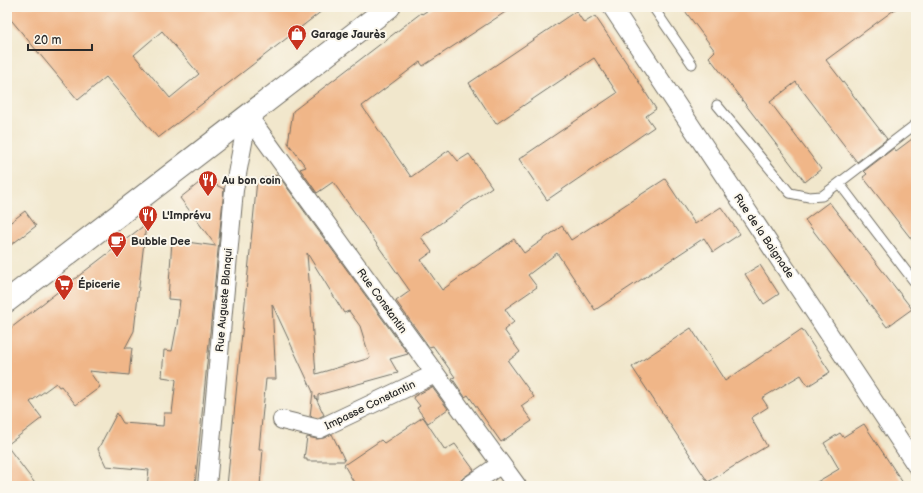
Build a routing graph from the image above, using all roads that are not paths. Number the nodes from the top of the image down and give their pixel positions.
1 (389, 7) edge
2 (612, 7) edge
3 (653, 7) edge
4 (692, 64) dead end
5 (717, 105) dead end
6 (248, 116) junction
7 (916, 124) edge
8 (839, 183) junction
9 (916, 284) edge
10 (7, 301) edge
11 (435, 374) junction
12 (282, 420) dead end
13 (501, 464) junction
14 (916, 465) edge
15 (207, 486) edge
16 (469, 486) edge
17 (517, 486) edge

1 - 6 main road
2 - 14 street, Rue de la Baignade
3 - 4 lane
5 - 8 lane
6 - 10 main road
6 - 11 street, Rue Constantin
6 - 15 street, Rue Auguste Blanqui
7 - 8 lane
8 - 9 lane
11 - 12 street, Impasse Constantin
11 - 13 street, Rue Constantin
13 - 16 street
13 - 17 street, Rue Constantin

